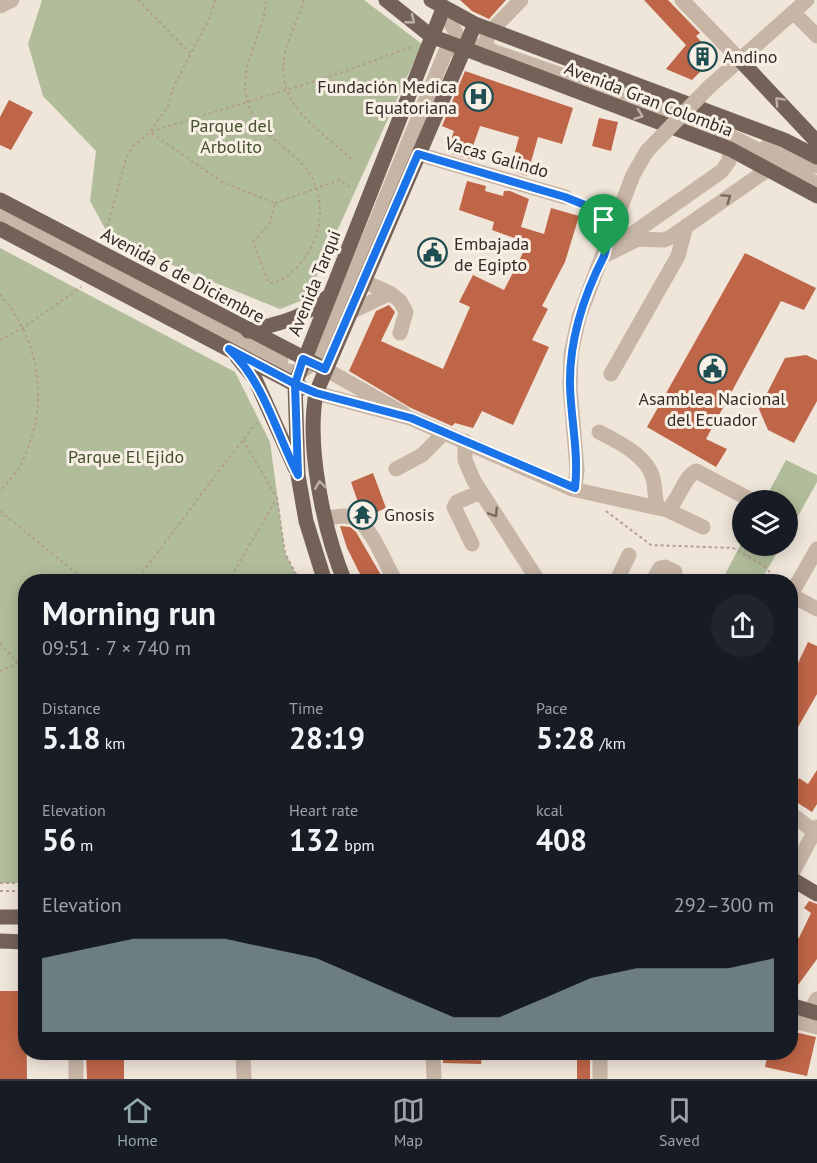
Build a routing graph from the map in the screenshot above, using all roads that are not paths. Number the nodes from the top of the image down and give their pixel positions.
1 (12, 0) edge
2 (386, 0) edge
3 (521, 0) edge
4 (682, 0) edge
5 (807, 0) edge
6 (437, 4) edge
7 (0, 6) edge
8 (793, 12) junction
9 (817, 36) edge
10 (457, 38) junction
11 (487, 45) junction
12 (740, 60) junction
13 (817, 142) edge
14 (730, 149) junction
15 (418, 154) junction
16 (776, 155) junction
17 (817, 157) edge
18 (817, 166) edge
19 (817, 184) edge
20 (817, 196) edge
21 (565, 197) road end
22 (0, 200) edge
23 (0, 213) edge
24 (0, 221) edge
25 (686, 226) junction
26 (0, 229) edge
27 (604, 256) junction
28 (363, 281) junction
29 (332, 293) junction
30 (390, 293) junction
31 (349, 313) junction
32 (248, 331) junction
33 (400, 333) dead end
34 (229, 349) junction
35 (307, 370) junction
36 (611, 374) dead end
37 (316, 393) junction
38 (411, 418) junction
39 (599, 432) dead end
40 (444, 433) junction
41 (465, 441) junction
42 (396, 469) dead end
43 (298, 475) junction
44 (575, 488) junction
45 (732, 490) edge
46 (480, 492) junction
47 (663, 509) junction
48 (325, 519) junction
49 (703, 527) dead end
50 (472, 544) dead end
51 (817, 549) edge
52 (629, 555) dead end
53 (323, 574) edge
54 (342, 574) edge
55 (391, 574) edge
56 (534, 574) edge
57 (620, 574) edge
58 (657, 574) edge
59 (674, 574) edge
60 (798, 583) edge
61 (798, 600) edge
62 (817, 609) edge
63 (798, 818) edge
64 (816, 830) edge
65 (798, 863) edge
66 (798, 883) edge
67 (817, 894) edge
68 (0, 912) edge
69 (18, 912) edge
70 (0, 917) edge
71 (18, 917) edge
72 (0, 941) edge
73 (18, 942) edge
74 (798, 1001) edge
75 (798, 1006) edge
76 (815, 1007) edge
77 (798, 1022) edge
78 (817, 1027) edge
79 (68, 1060) edge
80 (76, 1060) edge
81 (243, 1060) edge
82 (433, 1060) edge
83 (600, 1060) edge
84 (68, 1079) edge
85 (76, 1079) edge
86 (244, 1079) edge
87 (434, 1079) edge
88 (600, 1079) edge

1 - 7 street
2 -> 10 main road
3 - 11 street
4 - 12 street
5 - 8 street
6 - 10 main road, Avenida Tarqui
6 - 10 main road
6 - 10 street
8 - 9 street
8 - 12 street
10 - 11 main road, Avenida Gran Colombia
10 - 11 main road, Avenida Gran Colombia
10 - 15 main road, Avenida Tarqui
10 - 29 main road, Avenida Tarqui
10 - 35 street
11 -> 14 main road, Avenida Gran Colombia
11 - 16 main road, Avenida Gran Colombia
13 -> 12 main road
12 - 27 street, bridge
14 - 16 main road, Avenida Gran Colombia
14 - 27 street
15 - 21 street, Vacas Galindo
15 - 28 main road, Avenida Tarqui
16 - 17 main road, Avenida Gran Colombia
16 - 18 street
16 - 19 street
16 - 20 main road, Avenida Gran Colombia
25 -> 16 street
22 - 32 main road, Avenida 6 de Diciembre
23 - 35 street
24 - 35 street
25 - 27 street
25 - 36 street
26 - 34 main road, Avenida 6 de Diciembre
27 - 44 street
28 - 30 street
28 - 31 main road, Avenida Tarqui
29 - 32 main road
29 - 35 main road, Avenida Tarqui
30 - 31 street
30 - 33 street
31 - 35 main road, Avenida Tarqui
32 - 35 main road, Avenida 6 de Diciembre
34 - 35 main road, Avenida 6 de Diciembre
34 - 43 main road
35 - 37 main road, Avenida 6 de Diciembre
35 - 37 main road, Avenida Tarqui
35 - 38 street, Avenida 6 de Diciembre
35 - 43 main road, Avenida Tarqui
37 - 38 street, Avenida 6 de Diciembre
48 -> 37 main road, Avenida Tarqui
38 - 40 street, Avenida 6 de Diciembre
39 - 47 street
40 - 41 street, Avenida 6 de Diciembre
40 - 42 street
41 - 44 street, Avenida 6 de Diciembre
41 - 46 street
43 - 53 main road, Avenida Tarqui
44 - 47 street, Avenida 6 de Diciembre
45 - 47 street
46 - 50 street
46 -> 56 street
47 - 49 street, Avenida 6 de Diciembre
48 - 54 main road, Avenida Tarqui
48 - 55 street
51 - 60 street
52 - 57 street
58 - 59 street
61 - 62 street
63 - 64 street
64 - 65 street
66 - 67 main road
68 - 69 street
70 - 71 main road
72 - 73 main road
74 - 76 street
75 - 76 main road
77 - 78 street
79 - 84 street
80 - 85 street
81 - 86 street
82 - 87 street
83 - 88 street

